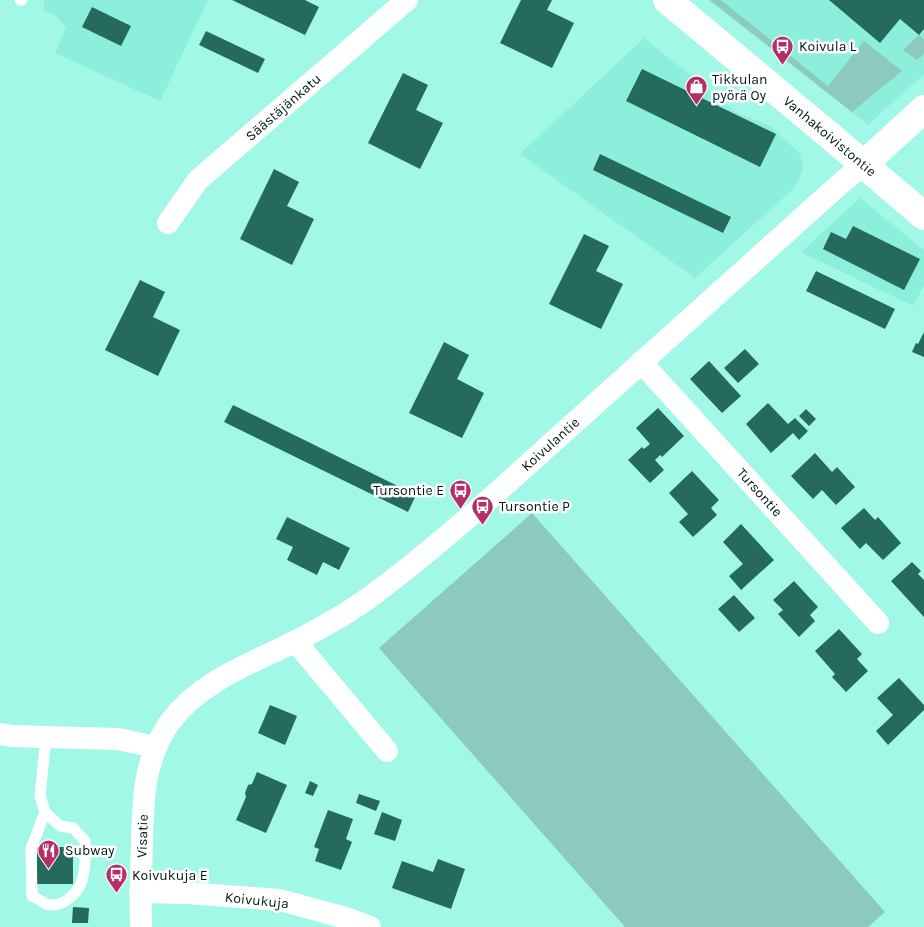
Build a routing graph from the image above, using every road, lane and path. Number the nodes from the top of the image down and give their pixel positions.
1 (407, 0) edge
2 (666, 0) edge
3 (924, 109) edge
4 (864, 164) junction
5 (924, 216) edge
6 (168, 223) dead end
7 (641, 362) junction
8 (878, 622) dead end
9 (296, 641) junction
10 (4, 736) edge
11 (46, 737) junction
12 (156, 747) junction
13 (387, 751) dead end
14 (45, 812) junction
15 (140, 892) junction
16 (140, 927) edge
17 (370, 927) edge

1 - 6 street, Säästäjänkatu
2 - 4 main road, Vanhakoivistontie
3 - 4 main road, Koivulantie
4 - 5 main road, Vanhakoivistontie
4 - 7 street, Koivulantie
7 - 8 street, Tursontie
7 - 9 street, Koivulantie
9 - 12 street, Koivulantie
9 - 13 street
10 - 11 street
11 - 12 street
11 - 14 lane
12 - 15 street, Visatie
14 - 14 lane
15 - 16 street, Visatie
15 - 17 street, Koivukuja

